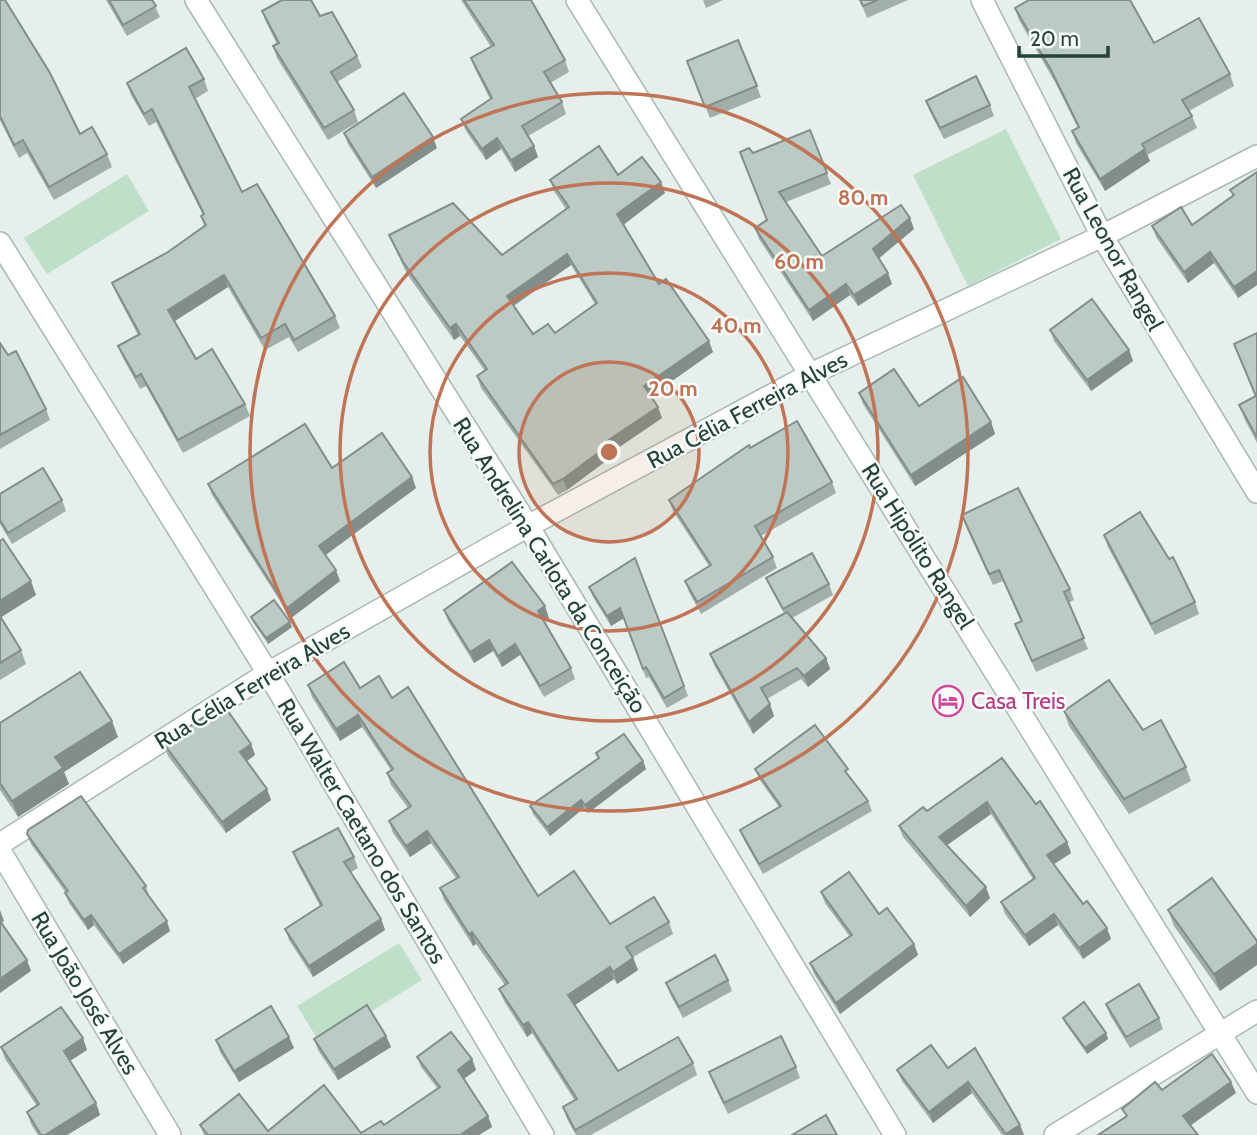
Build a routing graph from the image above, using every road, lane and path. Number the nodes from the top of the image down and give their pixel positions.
1 (196, 0) edge
2 (577, 0) edge
3 (982, 0) edge
4 (1257, 156) edge
5 (1102, 236) junction
6 (0, 243) edge
7 (811, 374) junction
8 (1257, 492) edge
9 (528, 526) junction
10 (268, 673) junction
11 (0, 844) edge
12 (0, 851) edge
13 (1257, 1012) edge
14 (1220, 1032) junction
15 (1257, 1093) edge
16 (170, 1135) edge
17 (543, 1135) edge
18 (895, 1135) edge
19 (1055, 1135) edge

1 - 9 street, Rua Andrelina Carlota da Conceição
2 - 7 street, Rua Hipólito Rangel
3 - 5 street, Rua Leonor Rangel
4 - 5 street, Rua Célia Ferreira Alves
5 - 7 street, Rua Célia Ferreira Alves
5 - 8 street, Rua Leonor Rangel
6 - 10 street, Rua Walter Caetano dos Santos
7 - 9 street, Rua Célia Ferreira Alves
7 - 14 street, Rua Hipólito Rangel
9 - 10 street, Rua Célia Ferreira Alves
9 - 18 street, Rua Andrelina Carlota da Conceição
10 - 11 street, Rua Célia Ferreira Alves
10 - 17 street, Rua Walter Caetano dos Santos
12 - 16 street, Rua João José Alves
13 - 14 street
14 - 15 street, Rua Hipólito Rangel
14 - 19 street

